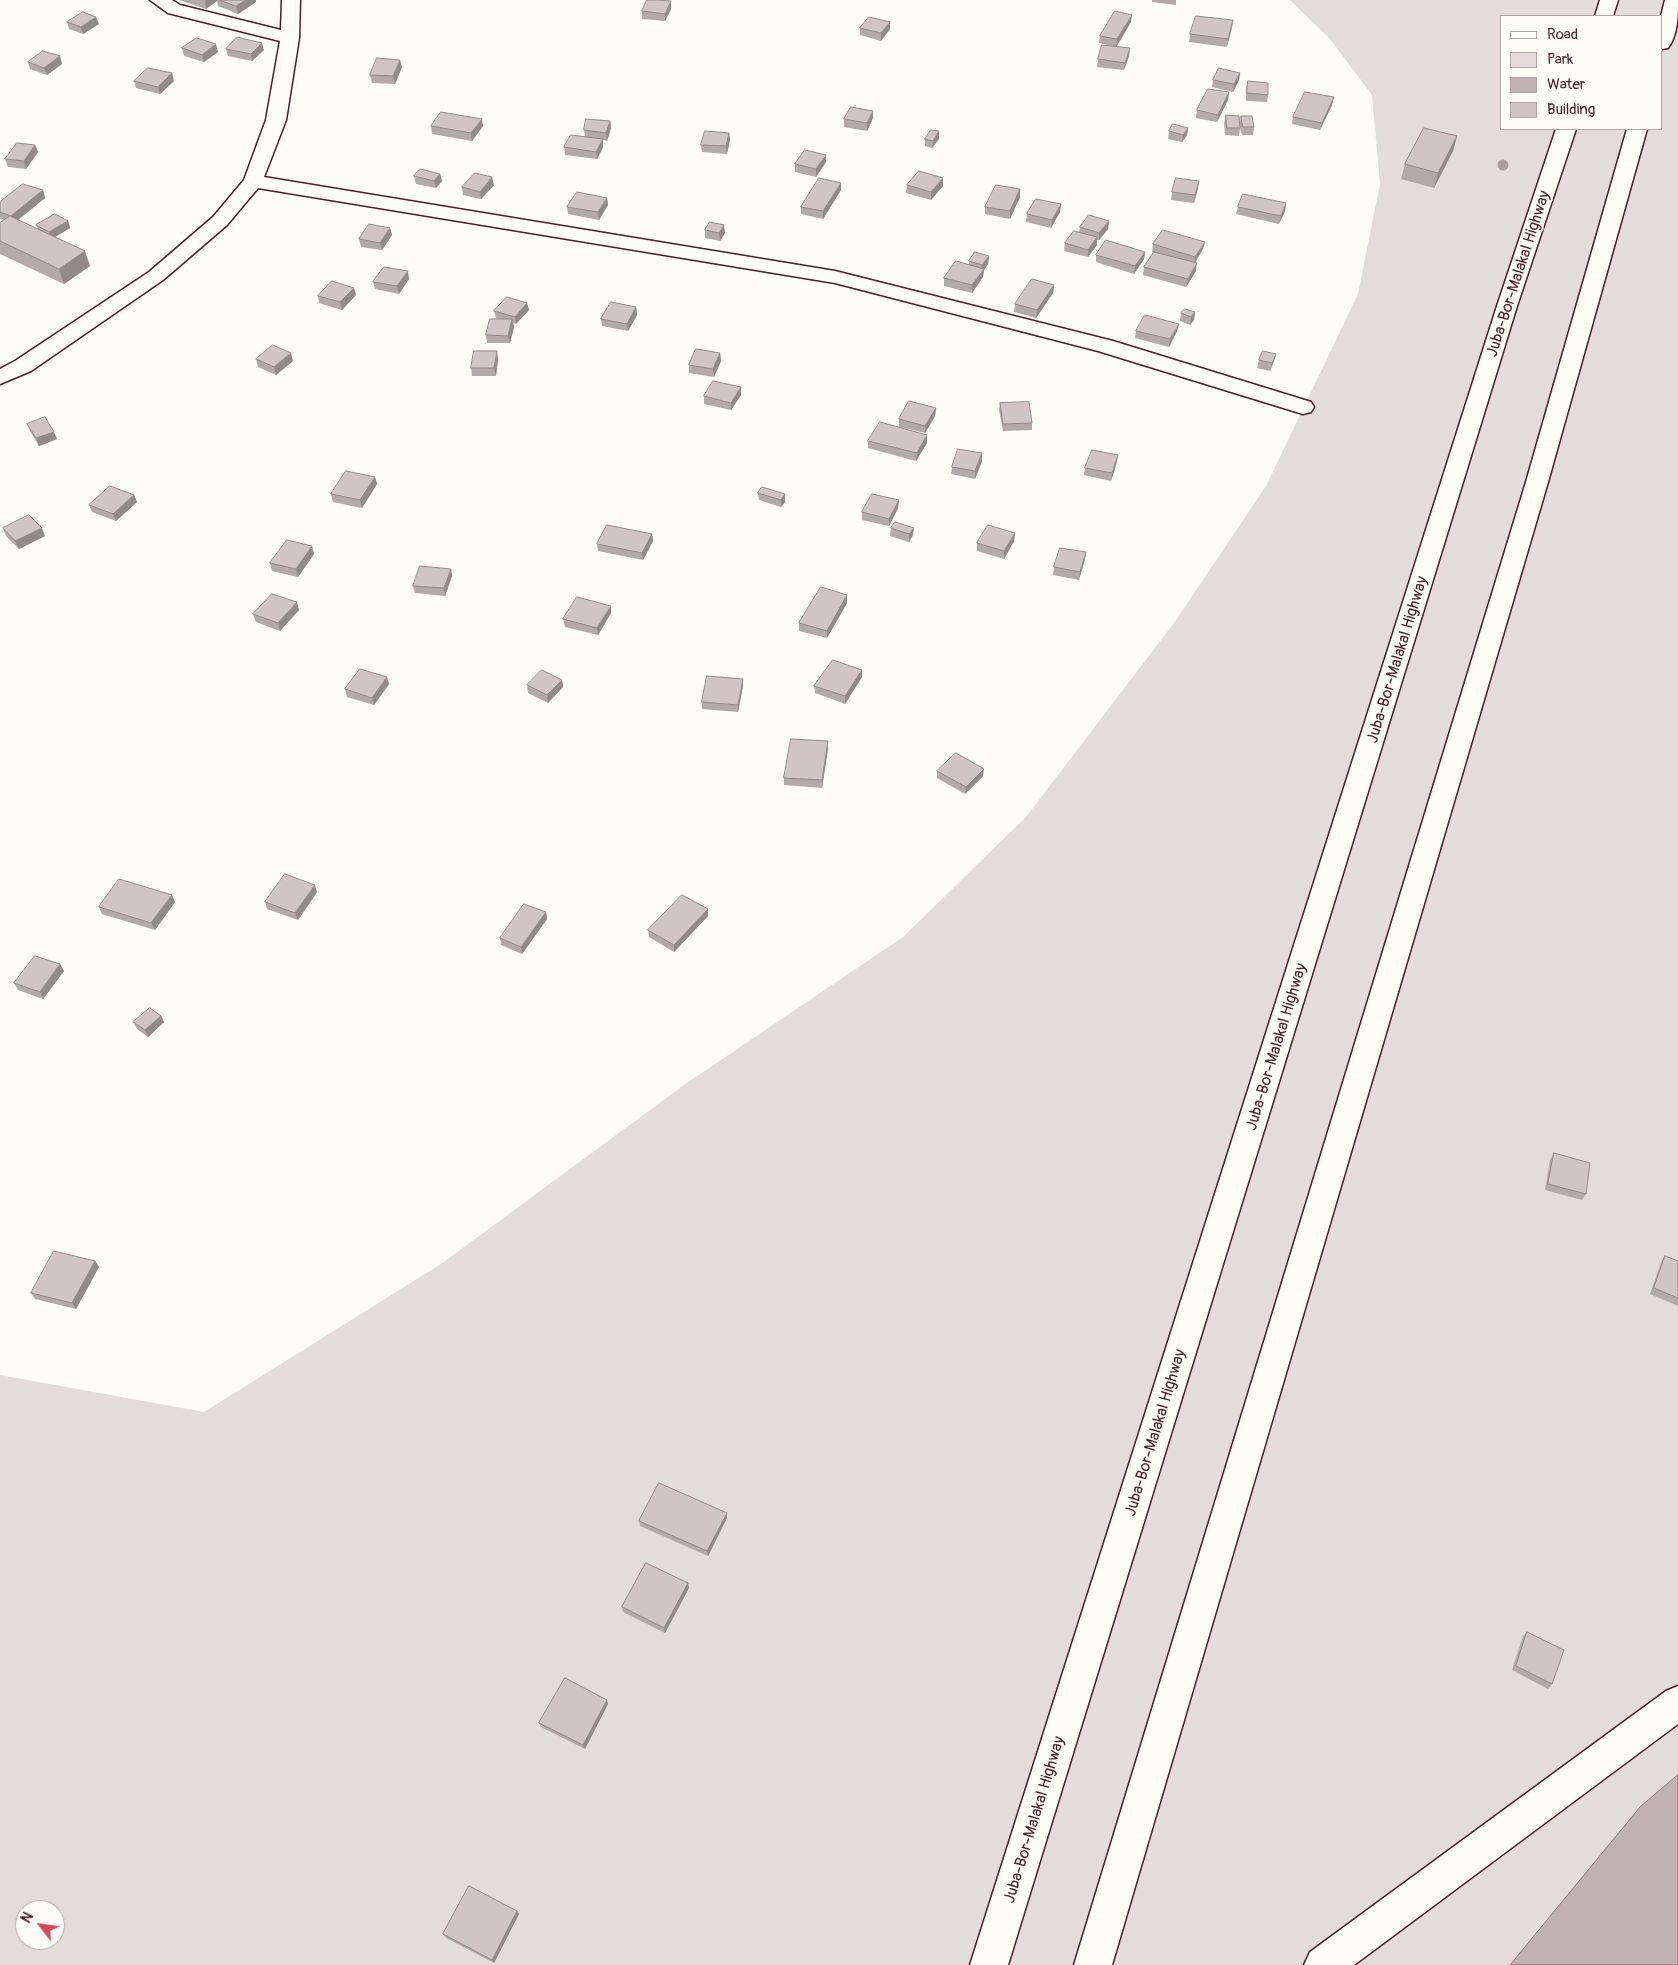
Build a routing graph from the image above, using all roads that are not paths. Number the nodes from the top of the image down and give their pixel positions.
1 (159, 0) edge
2 (291, 0) edge
3 (1609, 0) edge
4 (1674, 0) edge
5 (1604, 15) edge
6 (1673, 22) edge
7 (290, 38) junction
8 (1663, 42) edge
9 (1566, 130) edge
10 (1638, 130) edge
11 (253, 181) junction
12 (0, 377) edge
13 (1303, 407) dead end
14 (1678, 1703) edge
15 (989, 1965) edge
16 (1094, 1965) edge
17 (1323, 1965) edge

1 - 7 main road
2 - 7 main road
3 - 5 main road
4 - 6 main road
6 - 8 main road
7 - 11 main road
9 - 15 main road, Juba-Bor-Malakal Highway
10 - 16 main road
11 - 12 main road
11 - 13 main road
14 - 17 main road

